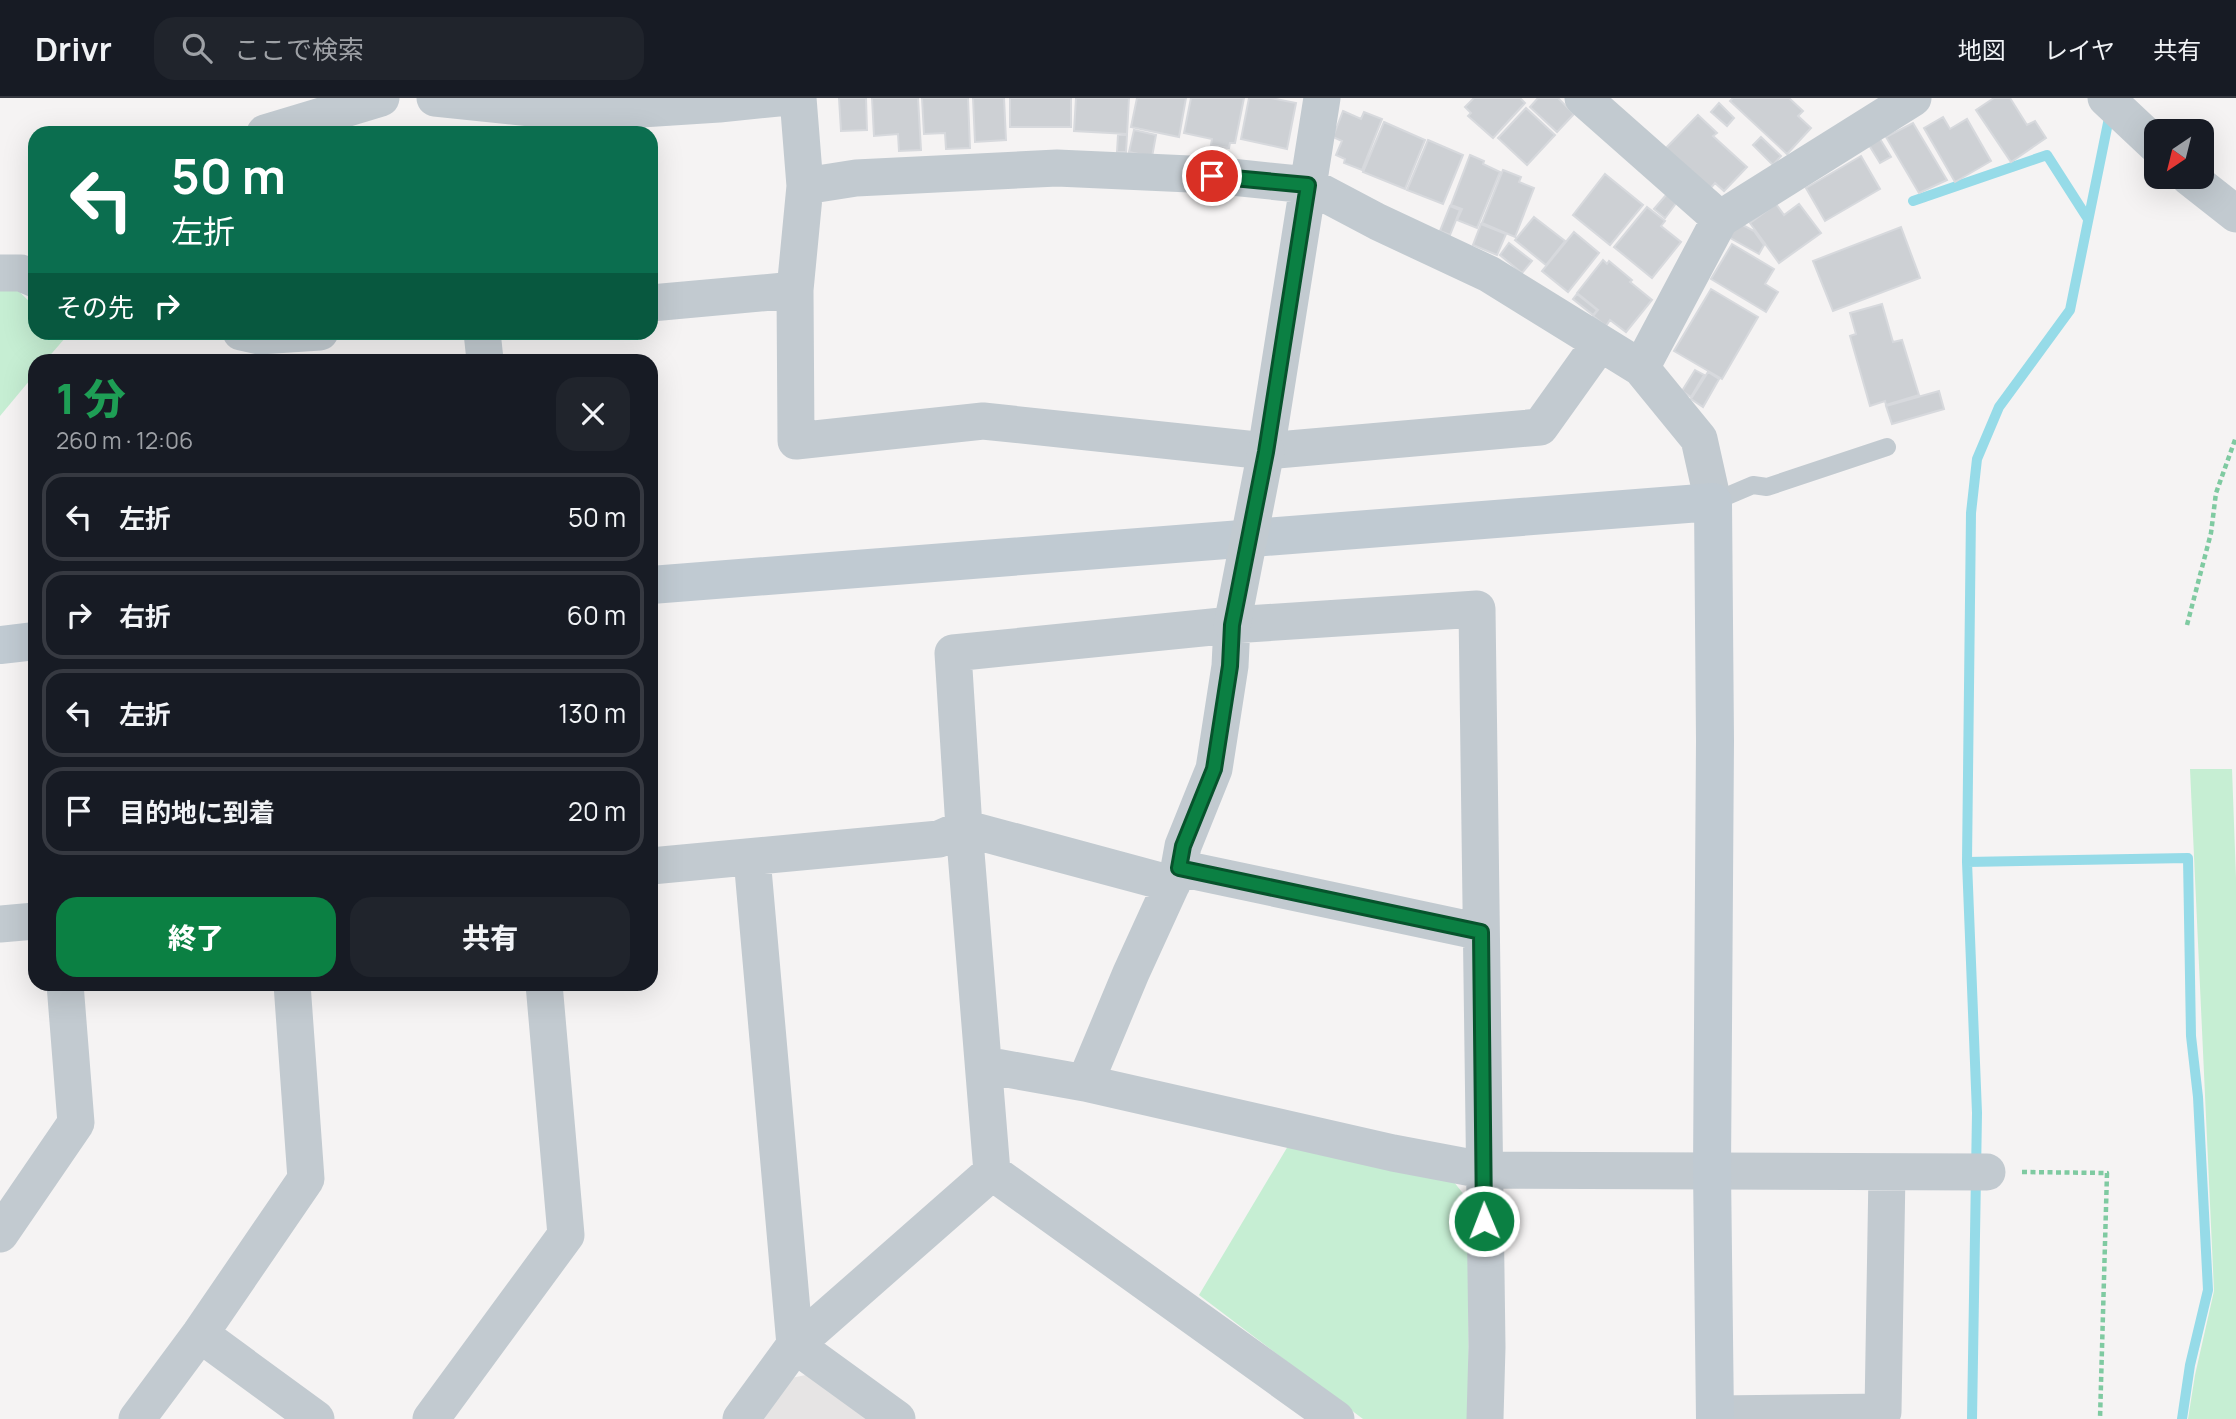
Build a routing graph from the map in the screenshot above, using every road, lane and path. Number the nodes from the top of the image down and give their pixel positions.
1 (381, 98) edge
2 (435, 98) edge
3 (778, 98) edge
4 (798, 98) edge
5 (1322, 98) edge
6 (1583, 98) edge
7 (1913, 98) edge
8 (2113, 104) edge
9 (1867, 108) edge
10 (288, 126) edge
11 (2144, 134) edge
12 (1308, 185) junction
13 (805, 186) junction
14 (2204, 189) edge
15 (2236, 214) edge
16 (1720, 219) junction
17 (795, 290) junction
18 (658, 302) edge
19 (1600, 343) junction
20 (1642, 368) junction
21 (2236, 438) edge
22 (1887, 447) dead end
23 (1266, 452) junction
24 (1713, 502) junction
25 (658, 584) edge
26 (1232, 625) junction
27 (2186, 625) dead end
28 (28, 642) edge
29 (0, 645) edge
30 (964, 828) junction
31 (752, 858) junction
32 (658, 865) edge
33 (1175, 876) junction
34 (28, 922) edge
35 (0, 924) edge
36 (1481, 932) junction
37 (66, 991) edge
38 (293, 991) edge
39 (545, 991) edge
40 (985, 1065) junction
41 (1085, 1083) junction
42 (1483, 1170) junction
43 (1712, 1170) junction
44 (1888, 1171) junction
45 (1975, 1171) joint
46 (992, 1172) junction
47 (0, 1234) edge
48 (200, 1334) junction
49 (795, 1345) junction
50 (1715, 1417) edge
51 (137, 1419) edge
52 (316, 1419) edge
53 (431, 1419) edge
54 (741, 1419) edge
55 (897, 1419) edge
56 (1336, 1419) edge
57 (1485, 1419) edge
58 (2100, 1419) edge

1 - 10 street
2 - 3 street
4 - 13 street
5 - 12 street
6 - 16 street
7 - 9 street
8 - 11 street
9 - 16 street
12 - 13 street
12 - 19 street
12 - 23 street
13 - 17 street
14 - 15 street
16 - 20 street
17 - 18 street
17 - 23 street
19 - 20 street
19 - 23 street
20 - 24 street
21 - 27 path
22 - 24 lane
23 - 26 street, bridge
24 - 25 street
24 - 43 street
26 - 30 street
26 - 33 street
26 - 36 street
28 - 29 street
30 - 31 street
30 - 33 street
30 - 40 street
31 - 32 street
31 - 49 street
33 - 36 street
33 - 41 street
34 - 35 street
36 - 42 street
37 - 47 street
38 - 48 street
39 - 53 street
40 - 41 street
40 - 46 street
41 - 42 street
42 - 43 street
42 - 57 street
43 - 44 street
43 - 50 street
44 - 45 street
44 - 50 street
45 - 58 path
46 - 49 street
46 - 56 street
48 - 51 street
48 - 52 street
49 - 54 street
49 - 55 street

